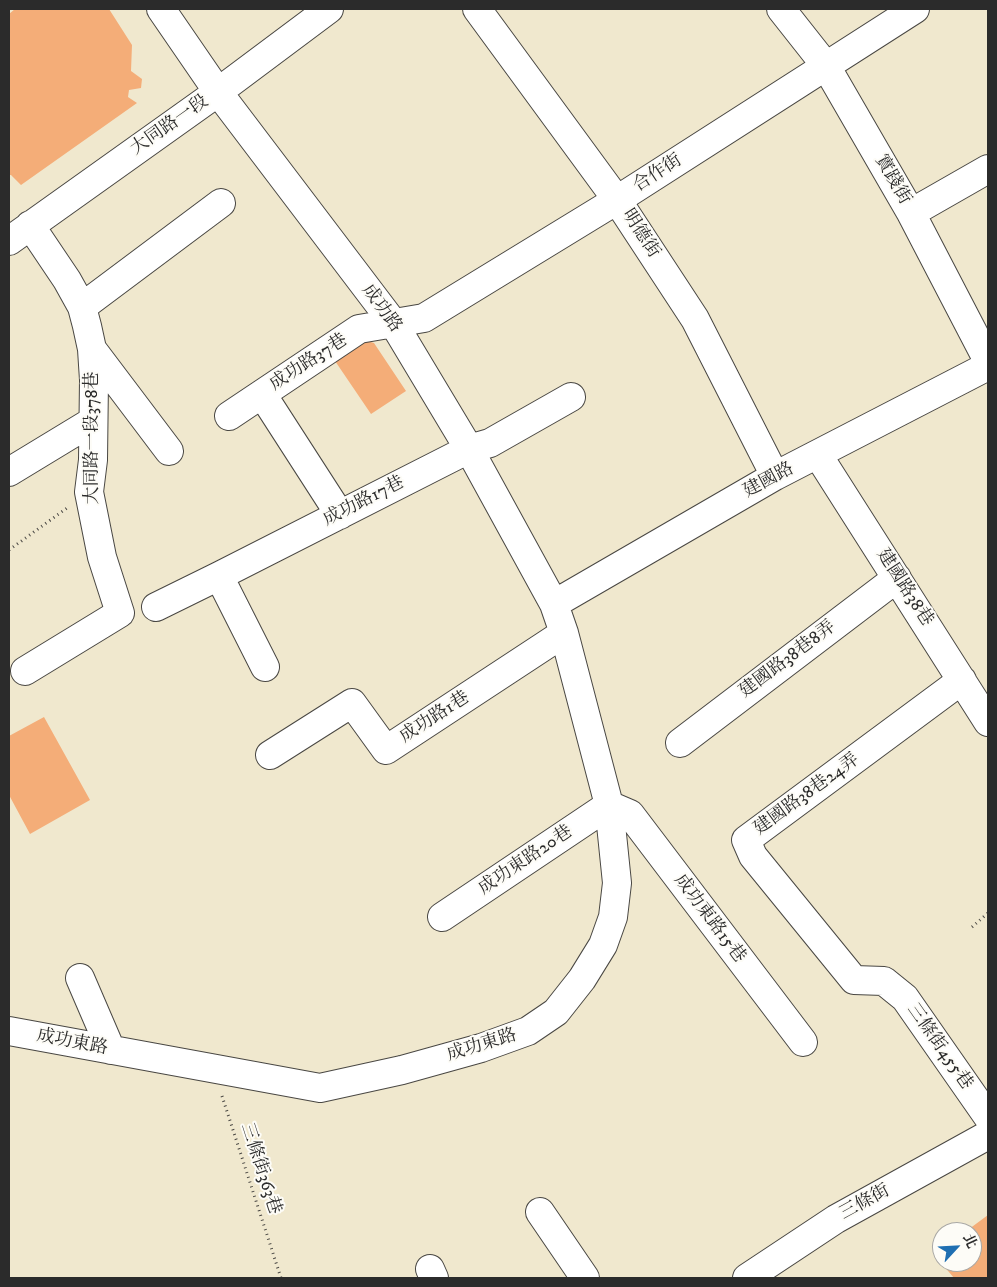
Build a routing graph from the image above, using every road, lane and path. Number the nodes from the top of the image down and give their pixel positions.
1 (162, 9) edge
2 (329, 9) edge
3 (478, 9) edge
4 (781, 9) edge
5 (915, 9) edge
6 (826, 66) junction
7 (218, 92) junction
8 (988, 169) edge
9 (617, 200) junction
10 (221, 203) dead end
11 (911, 213) junction
12 (19, 233) edge
13 (82, 307) junction
14 (394, 324) junction
15 (92, 348) junction
16 (988, 361) edge
17 (988, 366) edge
18 (262, 394) junction
19 (571, 397) dead end
20 (229, 416) dead end
21 (93, 421) junction
22 (469, 449) junction
23 (169, 451) dead end
24 (818, 455) junction
25 (9, 472) edge
26 (775, 476) junction
27 (89, 492) junction
28 (340, 515) junction
29 (9, 550) edge
30 (219, 576) junction
31 (897, 578) junction
32 (554, 604) junction
33 (156, 607) dead end
34 (564, 633) junction
35 (265, 667) dead end
36 (25, 671) dead end
37 (962, 680) junction
38 (988, 722) edge
39 (680, 743) dead end
40 (270, 755) dead end
41 (609, 805) junction
42 (988, 913) edge
43 (442, 917) dead end
44 (972, 927) dead end
45 (80, 978) dead end
46 (884, 981) joint
47 (9, 1031) edge
48 (803, 1042) dead end
49 (111, 1050) junction
50 (213, 1068) junction
51 (988, 1118) edge
52 (988, 1134) edge
53 (540, 1212) dead end
54 (281, 1278) edge
55 (585, 1278) edge
56 (747, 1278) edge

1 - 7 street, 成功路
2 - 7 street, 大同路一段
3 - 9 street, 明德街
4 - 6 street, 實踐街
5 - 6 street, 合作街
6 - 9 street, 合作街
6 - 11 street, 實踐街
7 - 12 street, 大同路一段
7 - 14 street, 成功路
8 - 11 street
9 - 14 street, 合作街
9 - 26 street, 明德街
10 - 13 street
11 - 16 street, 實踐街
12 - 13 street, 大同路一段378巷
13 - 15 street, 大同路一段378巷
14 - 18 street, 成功路37巷
14 - 22 street, 成功路
15 - 21 street, 大同路一段378巷
15 - 23 street
17 - 24 street, 建國路
18 - 20 street, 成功路37巷
18 - 28 street
19 - 22 street, 成功路17巷
21 - 25 street
21 - 27 street, 大同路一段378巷
22 - 28 street, 成功路17巷
22 - 32 street, 成功路
24 - 26 street, 建國路
24 - 31 street, 建國路38巷
26 - 32 street, 建國路
27 - 29 path
27 - 36 street, 大同路一段378巷
28 - 30 street, 成功路17巷
30 - 33 street, 成功路17巷
30 - 35 street
31 - 37 street, 建國路38巷
31 - 39 street, 建國路38巷8弄
32 - 34 street, 成功路
34 - 40 street, 成功路1巷
34 - 41 street, 成功東路
37 - 38 street, 建國路38巷
37 - 46 street, 建國路38巷24弄
41 - 43 street, 成功東路20巷
41 - 48 street, 成功東路15巷
41 - 50 street, 成功東路
42 - 44 path
45 - 49 street
46 - 51 street, 三條街455巷
47 - 49 street, 成功東路
49 - 50 street, 成功東路
50 - 54 path, 三條街363巷
52 - 56 street, 三條街
53 - 55 street

